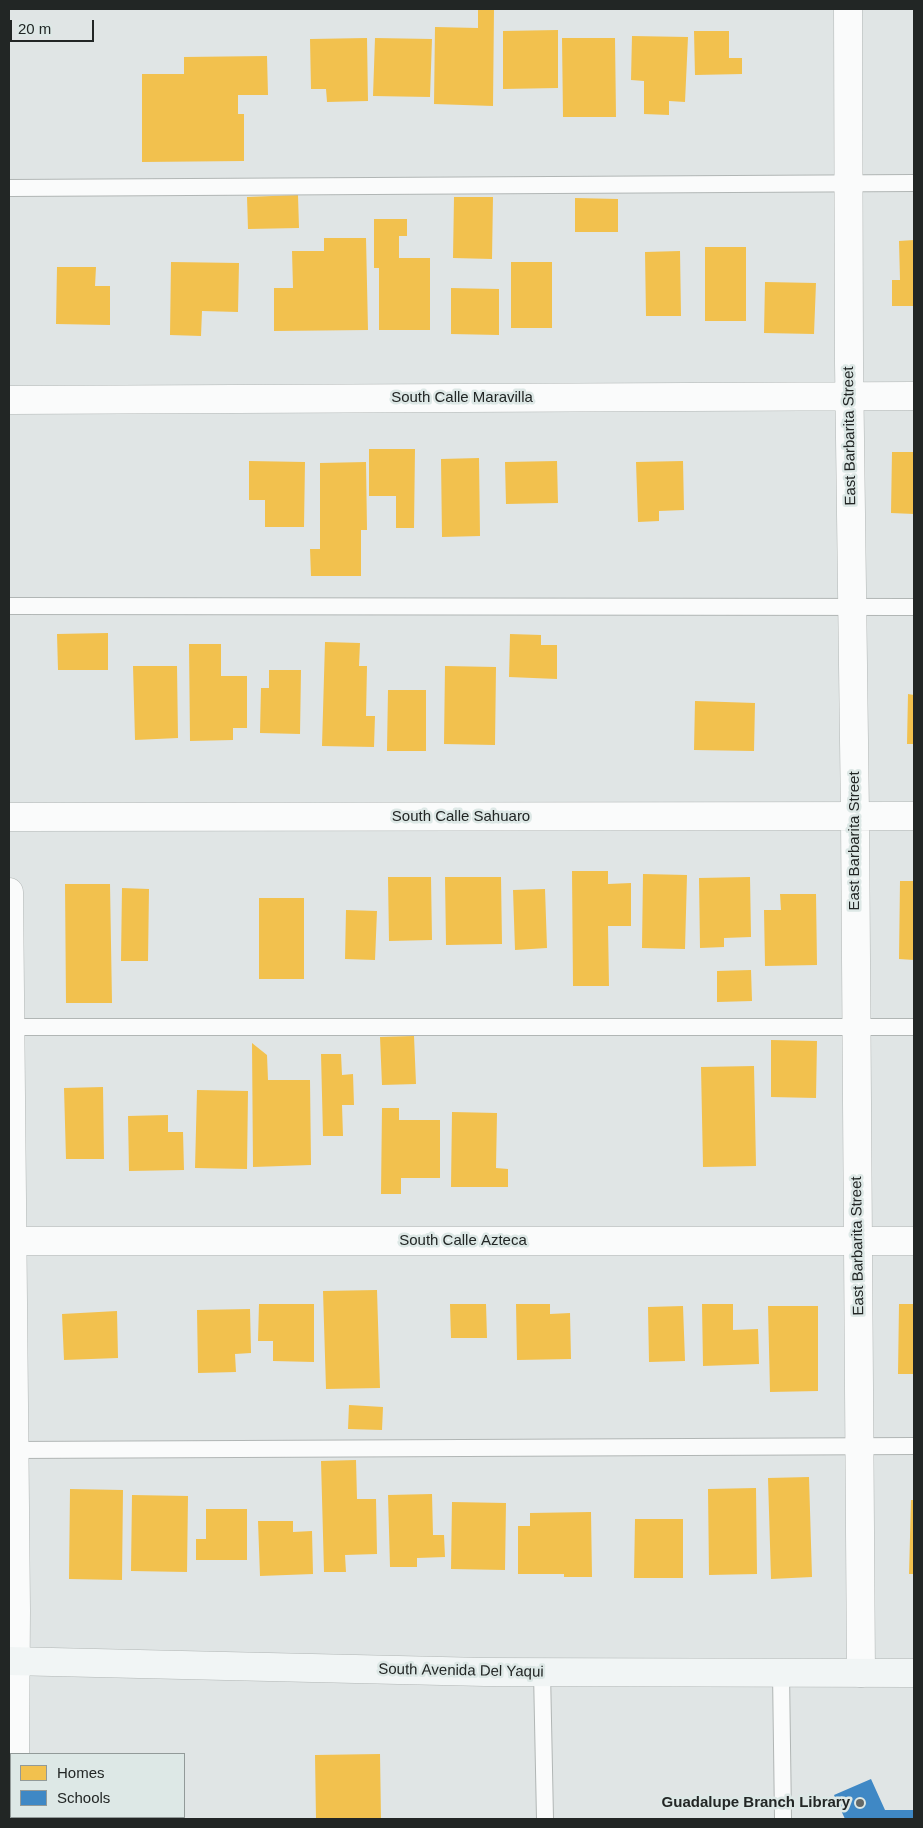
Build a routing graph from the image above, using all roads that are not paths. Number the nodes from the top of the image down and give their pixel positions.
1 (848, 9) edge
2 (848, 183) junction
3 (914, 183) edge
4 (9, 188) edge
5 (914, 396) edge
6 (850, 397) junction
7 (9, 400) edge
8 (9, 606) edge
9 (852, 607) junction
10 (914, 607) edge
11 (855, 816) junction
12 (914, 816) edge
13 (9, 817) edge
14 (9, 892) edge
15 (11, 1027) junction
16 (856, 1027) junction
17 (914, 1027) edge
18 (12, 1241) junction
19 (858, 1241) junction
20 (914, 1241) edge
21 (860, 1446) junction
22 (914, 1446) edge
23 (14, 1450) junction
24 (12, 1662) edge
25 (542, 1672) junction
26 (781, 1672) junction
27 (861, 1673) junction
28 (914, 1673) edge
29 (16, 1753) edge
30 (544, 1819) edge
31 (783, 1819) edge

1 - 2 street, East Barbarita Street
2 - 3 lane
2 - 4 lane
2 - 6 street, East Barbarita Street
5 - 6 street, South Calle Maravilla
6 - 7 street, South Calle Maravilla
6 - 9 street, East Barbarita Street
8 - 9 lane
9 - 10 lane
9 - 11 street, East Barbarita Street
11 - 12 street, South Calle Sahuaro
11 - 13 street, South Calle Sahuaro
11 - 16 street, East Barbarita Street
14 - 15 street
15 - 16 lane
15 - 18 street
16 - 17 lane
16 - 19 street, East Barbarita Street
18 - 19 street, South Calle Azteca
18 - 23 street
19 - 20 street, South Calle Azteca
19 - 21 street, East Barbarita Street
21 - 22 lane
21 - 23 lane
21 - 27 street, East Barbarita Street
23 - 24 street
24 - 25 street, South Avenida Del Yaqui
24 - 29 street
25 - 26 street, South Avenida Del Yaqui
25 - 30 lane
26 - 27 street, South Avenida Del Yaqui
26 - 31 lane
27 - 28 street, South Avenida Del Yaqui

